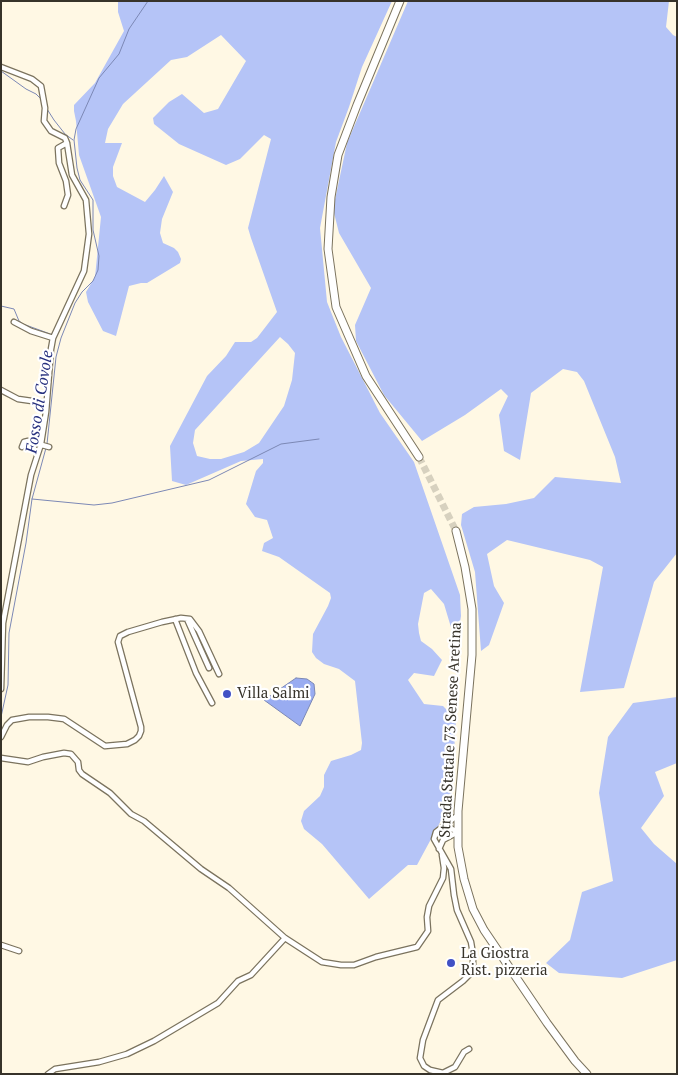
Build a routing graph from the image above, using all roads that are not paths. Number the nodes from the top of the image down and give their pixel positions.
1 (400, 1) edge
2 (1, 67) edge
3 (67, 143) junction
4 (64, 206) dead end
5 (14, 322) dead end
6 (53, 338) junction
7 (1, 390) edge
8 (46, 403) junction
9 (45, 446) junction
10 (22, 447) dead end
11 (419, 458) tunnel mouth
12 (456, 531) tunnel mouth
13 (175, 619) junction
14 (187, 619) junction
15 (209, 668) dead end
16 (219, 674) dead end
17 (1, 689) edge
18 (212, 703) dead end
19 (1, 737) edge
20 (1, 758) edge
21 (458, 815) junction
22 (446, 826) junction
23 (458, 832) junction
24 (448, 837) junction
25 (458, 847) junction
26 (439, 849) junction
27 (442, 855) junction
28 (285, 938) junction
29 (1, 945) edge
30 (19, 951) dead end
31 (469, 1049) dead end
32 (48, 1074) edge
33 (587, 1074) edge

1 - 11 main road
2 - 3 street
3 - 4 street
3 - 6 street
5 - 6 street
6 - 8 street
7 - 8 street
8 - 9 street
9 - 10 street
9 - 17 street
12 - 21 main road, Strada Statale 73 Senese Aretina
13 - 14 street
13 - 18 street
13 - 19 street
14 - 15 street
14 - 16 street
20 - 28 street
21 - 22 street
21 - 23 main road, Strada Statale 73 Senese Aretina
22 - 23 street
22 - 26 street
23 - 24 street
23 - 25 main road, Strada Statale 73 Senese Aretina
24 - 25 street
24 - 26 street
25 - 33 main road, Strada Statale 73 Senese Aretina
26 - 27 street
27 - 28 street
27 - 31 street
28 - 32 street
29 - 30 street

